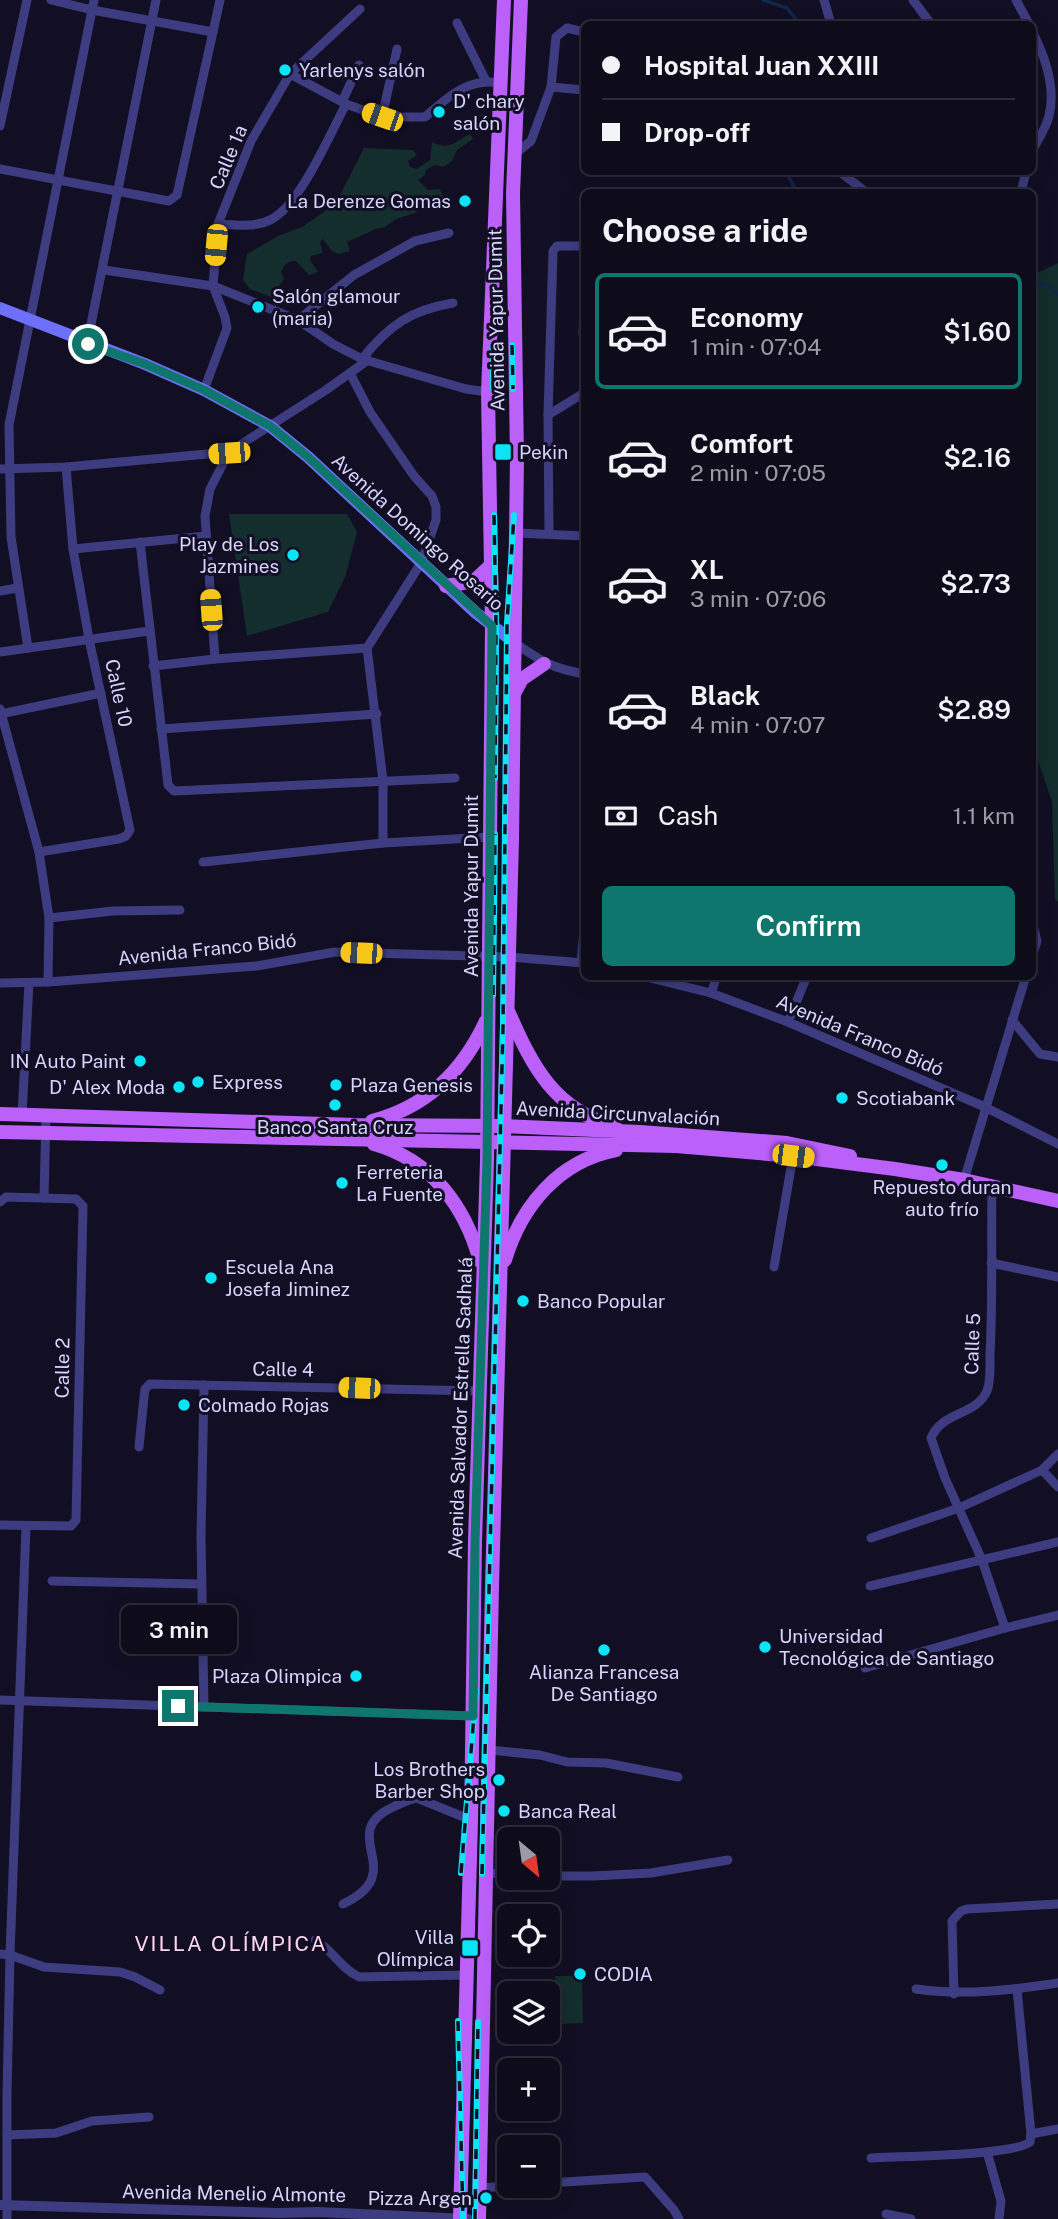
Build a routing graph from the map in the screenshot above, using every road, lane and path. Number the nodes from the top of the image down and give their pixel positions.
1 (27, 0) edge
2 (51, 0) edge
3 (156, 0) edge
4 (220, 0) edge
5 (824, 0) edge
6 (913, 0) edge
7 (1016, 0) edge
8 (504, 3) edge
9 (521, 3) edge
10 (93, 5) edge
11 (360, 9) dead end
12 (151, 19) junction
13 (830, 21) edge
14 (929, 21) edge
15 (1027, 21) edge
16 (457, 23) dead end
17 (581, 31) edge
18 (213, 32) junction
19 (1036, 39) edge
20 (397, 49) dead end
21 (359, 65) dead end
22 (290, 74) junction
23 (493, 82) junction
24 (551, 87) junction
25 (581, 90) edge
26 (344, 103) junction
27 (382, 117) junction
28 (1053, 117) edge
29 (0, 126) edge
30 (1036, 145) edge
31 (515, 154) junction
32 (0, 169) edge
33 (844, 175) edge
34 (59, 181) junction
35 (862, 189) edge
36 (118, 193) junction
37 (218, 224) junction
38 (449, 233) dead end
39 (581, 246) edge
40 (104, 270) junction
41 (213, 286) junction
42 (453, 303) dead end
43 (0, 308) edge
44 (29, 319) junction
45 (298, 320) junction
46 (88, 344) junction
47 (365, 359) junction
48 (350, 373) junction
49 (204, 390) junction
50 (488, 392) junction
51 (581, 395) edge
52 (548, 415) junction
53 (270, 426) junction
54 (229, 453) junction
55 (66, 467) junction
56 (4, 469) edge
57 (516, 533) junction
58 (549, 533) junction
59 (206, 536) junction
60 (581, 536) edge
61 (140, 542) junction
62 (73, 549) junction
63 (421, 563) junction
64 (491, 565) junction
65 (446, 586) junction
66 (17, 588) junction
67 (0, 591) edge
68 (492, 626) junction
69 (149, 631) junction
70 (89, 639) junction
71 (515, 643) junction
72 (28, 648) junction
73 (367, 648) junction
74 (0, 652) edge
75 (215, 659) junction
76 (544, 664) junction
77 (153, 666) junction
78 (581, 673) edge
79 (101, 693) junction
80 (514, 697) junction
81 (0, 712) edge
82 (377, 714) junction
83 (161, 729) junction
84 (455, 778) dead end
85 (383, 781) junction
86 (490, 837) junction
87 (383, 843) junction
88 (39, 852) junction
89 (203, 862) dead end
90 (180, 910) dead end
91 (49, 918) junction
92 (490, 956) junction
93 (509, 957) junction
94 (581, 963) edge
95 (672, 980) edge
96 (717, 980) edge
97 (805, 980) edge
98 (1025, 980) edge
99 (48, 982) junction
100 (0, 983) edge
101 (29, 983) junction
102 (712, 993) junction
103 (508, 1009) junction
104 (488, 1016) junction
105 (1012, 1020) junction
106 (788, 1021) junction
107 (1058, 1057) edge
108 (985, 1107) junction
109 (0, 1114) edge
110 (22, 1115) junction
111 (46, 1116) junction
112 (487, 1126) junction
113 (504, 1126) junction
114 (0, 1132) edge
115 (46, 1132) junction
116 (356, 1132) junction
117 (640, 1138) junction
118 (486, 1143) junction
119 (503, 1143) junction
120 (1058, 1144) edge
121 (793, 1156) junction
122 (895, 1169) junction
123 (964, 1180) junction
124 (992, 1186) junction
125 (44, 1198) junction
126 (1058, 1201) edge
127 (0, 1202) edge
128 (991, 1263) junction
129 (774, 1267) dead end
130 (484, 1275) junction
131 (500, 1275) junction
132 (1058, 1277) edge
133 (204, 1385) junction
134 (480, 1391) junction
135 (139, 1447) dead end
136 (1058, 1454) edge
137 (1042, 1469) junction
138 (1058, 1487) edge
139 (960, 1508) junction
140 (0, 1525) edge
141 (26, 1526) junction
142 (871, 1538) dead end
143 (1058, 1542) edge
144 (982, 1560) junction
145 (52, 1581) dead end
146 (201, 1584) junction
147 (870, 1586) dead end
148 (1058, 1615) edge
149 (1005, 1628) junction
150 (865, 1668) dead end
151 (0, 1700) edge
152 (20, 1700) junction
153 (204, 1707) junction
154 (473, 1716) junction
155 (489, 1750) junction
156 (678, 1777) dead end
157 (471, 1819) junction
158 (728, 1860) dead end
159 (486, 1873) junction
160 (497, 1873) edge
161 (560, 1876) edge
162 (343, 1904) dead end
163 (1058, 1904) edge
164 (316, 1940) dead end
165 (5, 1955) edge
166 (467, 1975) junction
167 (1058, 1983) edge
168 (916, 1989) dead end
169 (1017, 1989) junction
170 (160, 1990) dead end
171 (954, 1994) junction
172 (3, 2093) edge
173 (149, 2117) dead end
174 (1058, 2129) edge
175 (1031, 2134) junction
176 (7, 2135) junction
177 (987, 2152) junction
178 (871, 2158) dead end
179 (560, 2182) edge
180 (497, 2187) edge
181 (479, 2188) junction
182 (4, 2205) edge
183 (886, 2214) dead end
184 (7, 2219) edge
185 (460, 2219) edge
186 (468, 2219) edge
187 (479, 2219) edge
188 (679, 2219) edge
189 (911, 2219) edge
190 (999, 2219) edge

1 - 29 street
2 - 10 street
3 - 12 street
4 - 18 street
5 - 13 street
6 - 14 street
7 - 15 street
8 - 23 main road, Avenida Yapur Dumit
9 - 31 main road, Avenida Yapur Dumit
10 - 12 street
10 - 34 street
11 - 22 street, Calle 1a
12 - 18 street
12 - 36 street
16 - 23 street
17 - 24 street
18 - 36 street
19 - 28 street
20 - 27 street
21 - 26 street
22 - 26 street
22 - 37 street, Calle 1a
23 - 27 street
23 - 50 main road, Avenida Yapur Dumit
24 - 25 street
24 - 31 street
26 - 27 street
26 - 37 street
28 - 30 street
31 - 57 main road, Avenida Yapur Dumit
32 - 34 street
33 - 35 street
34 - 36 street
34 - 44 street
36 - 40 street
37 - 41 street, Calle 1a
38 - 45 street
39 - 52 street
40 - 41 street
40 - 46 street
41 - 45 street
41 - 49 street, Calle 1a
42 - 47 street
43 - 44 main road, Avenida Domingo Rosario
44 - 46 main road, Avenida Domingo Rosario
44 - 56 street
45 - 47 street
46 - 49 main road, Avenida Domingo Rosario
47 - 48 street
47 - 50 street
48 - 53 street
48 - 63 street
49 - 53 main road, Avenida Domingo Rosario
50 - 64 main road, Avenida Yapur Dumit
51 - 52 street
52 - 58 street
53 - 54 street
53 - 63 main road, Avenida Domingo Rosario
54 - 55 street
54 - 59 street
55 - 56 street
55 - 62 street, Calle 10
56 - 66 street
57 - 58 street
57 - 71 main road, Avenida Yapur Dumit
58 - 60 street
59 - 61 street
59 - 75 street
61 - 62 street
61 - 69 street
62 - 70 street, Calle 10
63 - 65 main road, Avenida Domingo Rosario
63 - 73 street
64 - 65 main road
64 - 68 main road, Avenida Yapur Dumit
65 - 68 main road, Avenida Domingo Rosario
66 - 67 street
66 - 72 street
68 - 71 main road, Avenida Domingo Rosario
68 - 86 main road, Avenida Yapur Dumit
69 - 70 street
69 - 77 street
70 - 72 street
70 - 79 street, Calle 10
71 - 76 street, Avenida Domingo Rosario
71 - 80 main road, Avenida Yapur Dumit
72 - 74 street
73 - 75 street
73 - 82 street
75 - 77 street
76 - 78 street, Avenida Domingo Rosario
76 - 80 main road
77 - 83 street
79 - 81 street
79 - 88 street, Calle 10
80 - 93 main road, Avenida Yapur Dumit
81 - 88 street
82 - 83 street
82 - 85 street
83 - 85 street
84 - 85 street
85 - 87 street
86 - 87 street
86 - 92 main road, Avenida Yapur Dumit
87 - 89 street
88 - 91 street
90 - 91 street
91 - 99 street
92 - 93 street, Avenida Franco Bidó
92 - 99 street, Avenida Franco Bidó
92 - 104 main road, Avenida Yapur Dumit
93 - 94 street, Avenida Franco Bidó
93 - 103 main road, Avenida Yapur Dumit
95 - 102 street, Avenida Franco Bidó
96 - 102 street
97 - 106 street
98 - 105 street
99 - 101 street, Avenida Franco Bidó
100 - 101 street, Avenida Franco Bidó
101 - 110 street
102 - 106 street, Avenida Franco Bidó
103 - 113 main road, Avenida Yapur Dumit
103 - 117 main road
104 - 112 main road, Avenida Yapur Dumit
104 - 116 main road
105 - 107 street
105 - 108 street
106 - 108 street, Avenida Franco Bidó
108 - 120 street, Avenida Franco Bidó
108 - 123 street
109 - 110 main road, Avenida Circunvalación
110 - 111 main road, Avenida Circunvalación
111 - 115 street
111 - 116 main road, Avenida Circunvalación
112 - 113 main road, Avenida Circunvalación
112 - 116 main road, Avenida Circunvalación
112 - 118 main road, Avenida Yapur Dumit
113 - 117 main road, Avenida Circunvalación
113 - 119 main road, Avenida Yapur Dumit
114 - 115 main road, Avenida Circunvalación
115 - 116 main road, Avenida Circunvalación
115 - 125 street
116 - 118 main road, Avenida Circunvalación
116 - 130 main road
117 - 119 main road, Avenida Circunvalación
117 - 121 main road, Avenida Circunvalación
117 - 122 main road, Avenida Circunvalación
117 - 131 main road
118 - 119 main road, Avenida Circunvalación
118 - 130 main road, Avenida Salvador Estrella Sadhalá
119 - 131 main road, Avenida Salvador Estrella Sadhalá
121 - 122 main road, Avenida Circunvalación
121 - 129 street
122 - 123 main road, Avenida Circunvalación
123 - 124 main road, Avenida Circunvalación
124 - 126 main road, Avenida Circunvalación
124 - 128 street, Calle 5
125 - 127 street
125 - 141 street, Calle 2
128 - 132 street
128 - 139 street, Calle 5
130 - 134 main road, Avenida Salvador Estrella Sadhalá
131 - 155 main road, Avenida Salvador Estrella Sadhalá
133 - 134 street, Calle 4
133 - 135 street, Calle 4
133 - 146 street
134 - 154 main road, Avenida Salvador Estrella Sadhalá
136 - 137 street
137 - 138 street
137 - 139 street
139 - 142 street
139 - 144 street, Calle 5
140 - 141 street
141 - 152 street
143 - 144 street
144 - 147 street
144 - 149 street, Calle 5
145 - 146 street
146 - 153 street
148 - 149 street
149 - 150 street
151 - 152 street
152 - 153 street
152 - 165 street
153 - 154 street
154 - 157 main road, Avenida Salvador Estrella Sadhalá
155 - 156 street
155 - 159 main road, Avenida Salvador Estrella Sadhalá
157 - 162 street
157 - 166 main road, Avenida Salvador Estrella Sadhalá
158 - 161 street
159 - 160 street
159 - 181 main road, Avenida Salvador Estrella Sadhalá
163 - 171 street
164 - 166 street
165 - 170 street
165 - 172 street
166 - 185 main road, Avenida Salvador Estrella Sadhalá
167 - 169 street
168 - 171 street
169 - 171 street
169 - 175 street
172 - 176 street
173 - 176 street
174 - 175 street
175 - 177 street
176 - 182 street
177 - 178 street
177 - 190 street
179 - 188 street
180 - 181 street
181 - 187 main road, Avenida Salvador Estrella Sadhalá
182 - 184 street
182 - 185 street, Avenida Menelio Almonte
183 - 189 street
185 - 186 street, Avenida Menelio Almonte

